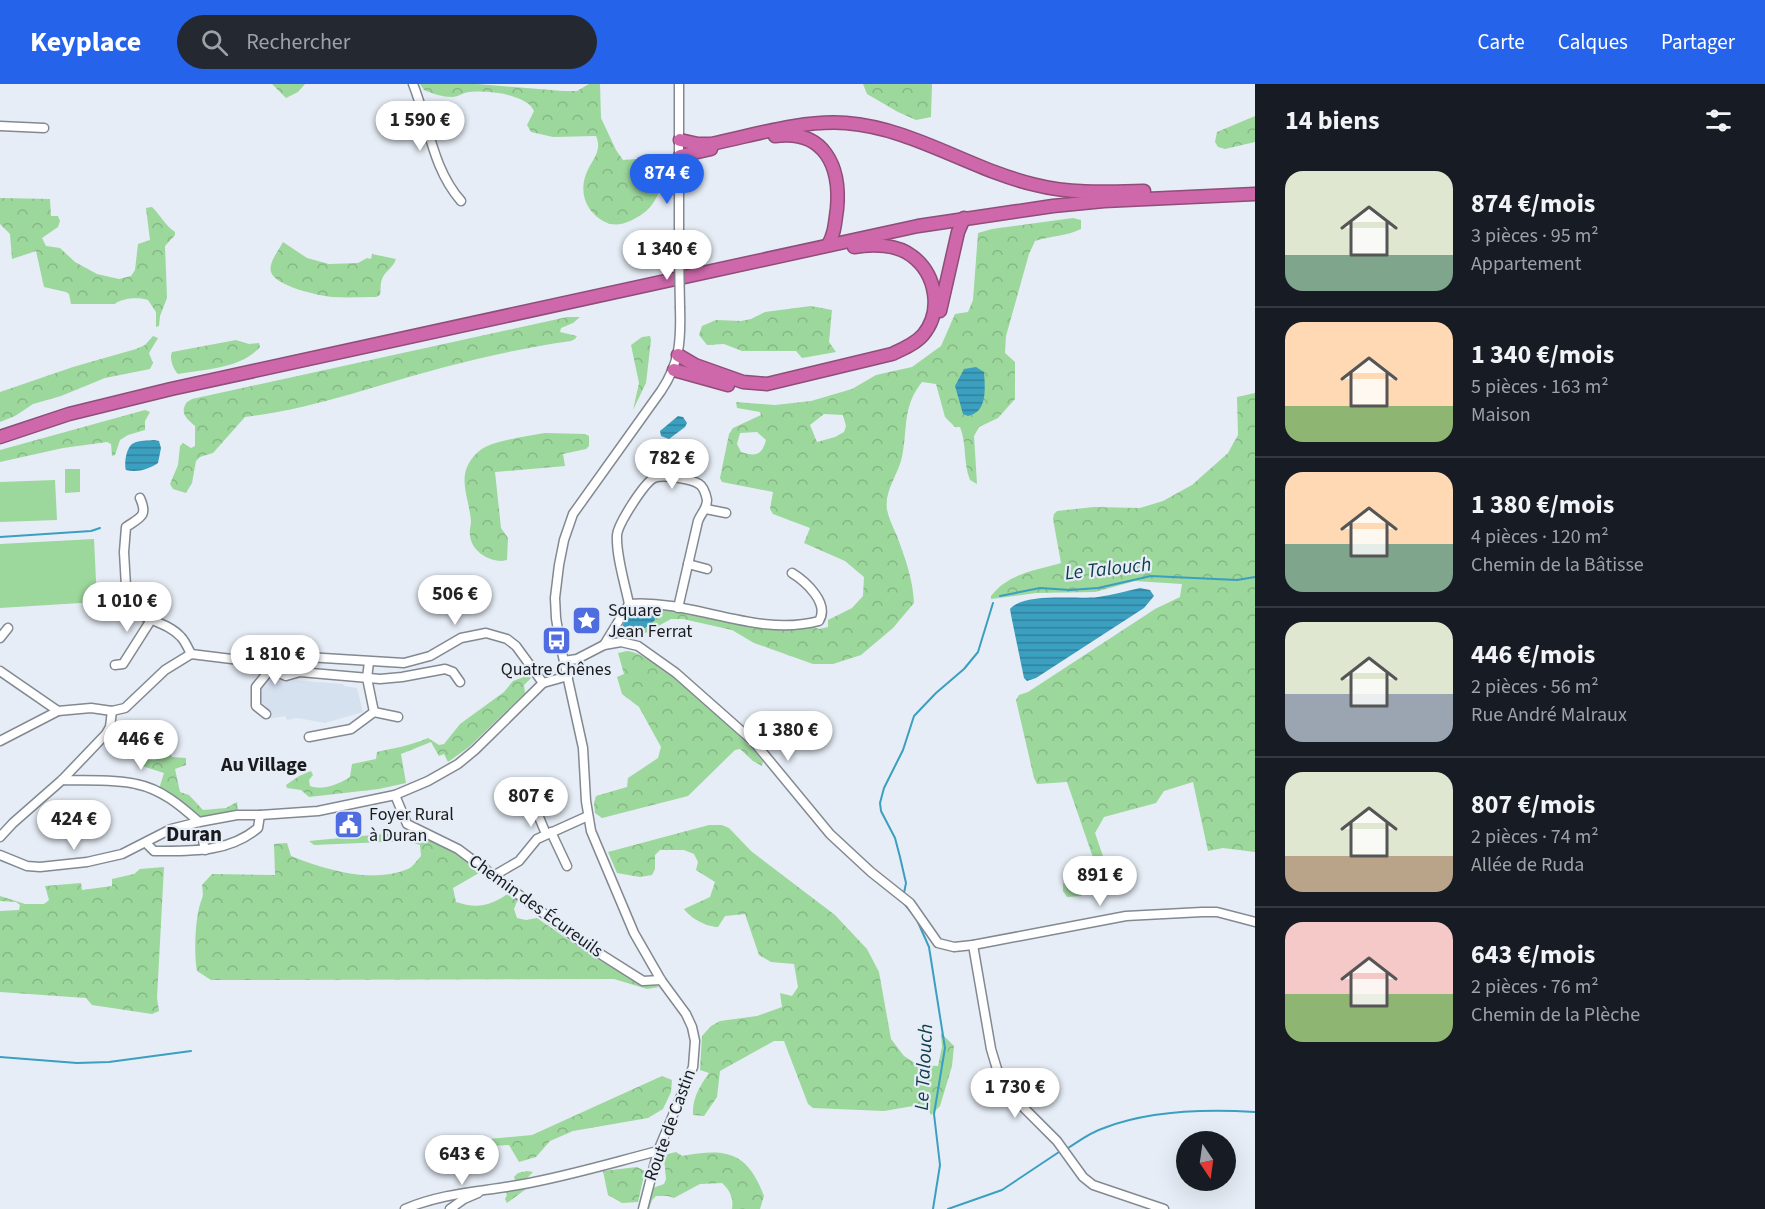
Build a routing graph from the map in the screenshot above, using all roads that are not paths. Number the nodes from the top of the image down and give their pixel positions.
1 (413, 84) edge
2 (679, 84) edge
3 (0, 126) edge
4 (44, 128) dead end
5 (680, 140) junction
6 (680, 156) junction
7 (1255, 194) edge
8 (1217, 195) junction
9 (461, 201) dead end
10 (964, 218) junction
11 (823, 246) junction
12 (678, 355) junction
13 (674, 370) junction
14 (0, 437) edge
15 (140, 498) dead end
16 (706, 508) junction
17 (726, 513) dead end
18 (688, 564) junction
19 (707, 569) dead end
20 (792, 573) dead end
21 (629, 604) junction
22 (678, 608) junction
23 (151, 620) junction
24 (8, 628) dead end
25 (0, 638) edge
26 (604, 645) junction
27 (191, 654) junction
28 (564, 661) junction
29 (272, 662) junction
30 (369, 662) junction
31 (115, 665) dead end
32 (0, 671) edge
33 (568, 676) junction
34 (367, 678) junction
35 (460, 682) dead end
36 (543, 683) junction
37 (58, 711) junction
38 (112, 711) junction
39 (374, 712) junction
40 (266, 714) dead end
41 (398, 717) dead end
42 (309, 737) dead end
43 (0, 741) edge
44 (62, 780) junction
45 (395, 795) junction
46 (534, 805) dead end
47 (260, 815) junction
48 (588, 816) junction
49 (199, 822) junction
50 (549, 833) junction
51 (202, 836) dead end
52 (0, 837) edge
53 (146, 843) junction
54 (205, 850) junction
55 (0, 855) edge
56 (567, 866) dead end
57 (495, 875) junction
58 (1255, 922) edge
59 (973, 945) junction
60 (661, 980) junction
61 (658, 1151) junction
62 (489, 1188) junction
63 (405, 1209) edge
64 (450, 1209) edge
65 (643, 1209) edge
66 (1164, 1209) edge

1 - 9 street
2 - 5 street, Route de Castin
3 - 4 street
5 - 6 street, Route de Castin
5 - 8 highway
6 - 11 highway
6 - 12 street, Route de Castin, bridge
7 - 8 highway
8 - 10 highway
10 - 11 highway
10 - 13 highway
11 - 12 highway
11 - 14 highway
12 - 13 street, Route de Castin
13 - 28 street, Route de Castin
15 - 23 street
16 - 17 street
16 - 18 street
16 - 21 street
18 - 19 street
18 - 22 street
20 - 22 street
21 - 22 street
21 - 26 street
23 - 27 street
23 - 31 street
24 - 25 street
26 - 28 street
26 - 59 street
27 - 29 street
27 - 38 street
28 - 33 street, Route de Castin
29 - 30 street
29 - 34 street
29 - 40 street
30 - 34 street
30 - 36 street
32 - 37 street
33 - 36 street
33 - 48 street, Route de Castin
34 - 35 street
34 - 39 street
36 - 45 street
37 - 38 street
37 - 43 street
38 - 44 street
39 - 41 street
39 - 42 street
44 - 49 street
44 - 52 street
45 - 47 street
45 - 57 street, Chemin des Écureuils
46 - 50 street
47 - 49 street
47 - 54 street
48 - 50 street
48 - 60 street, Route de Castin
49 - 53 street
50 - 56 street
50 - 57 street
51 - 54 street
53 - 54 street
53 - 55 street
57 - 60 street, Chemin des Écureuils
58 - 59 street
59 - 66 street
60 - 61 street, Route de Castin
61 - 62 street
61 - 65 street, Route de Castin
62 - 63 street
62 - 64 street

